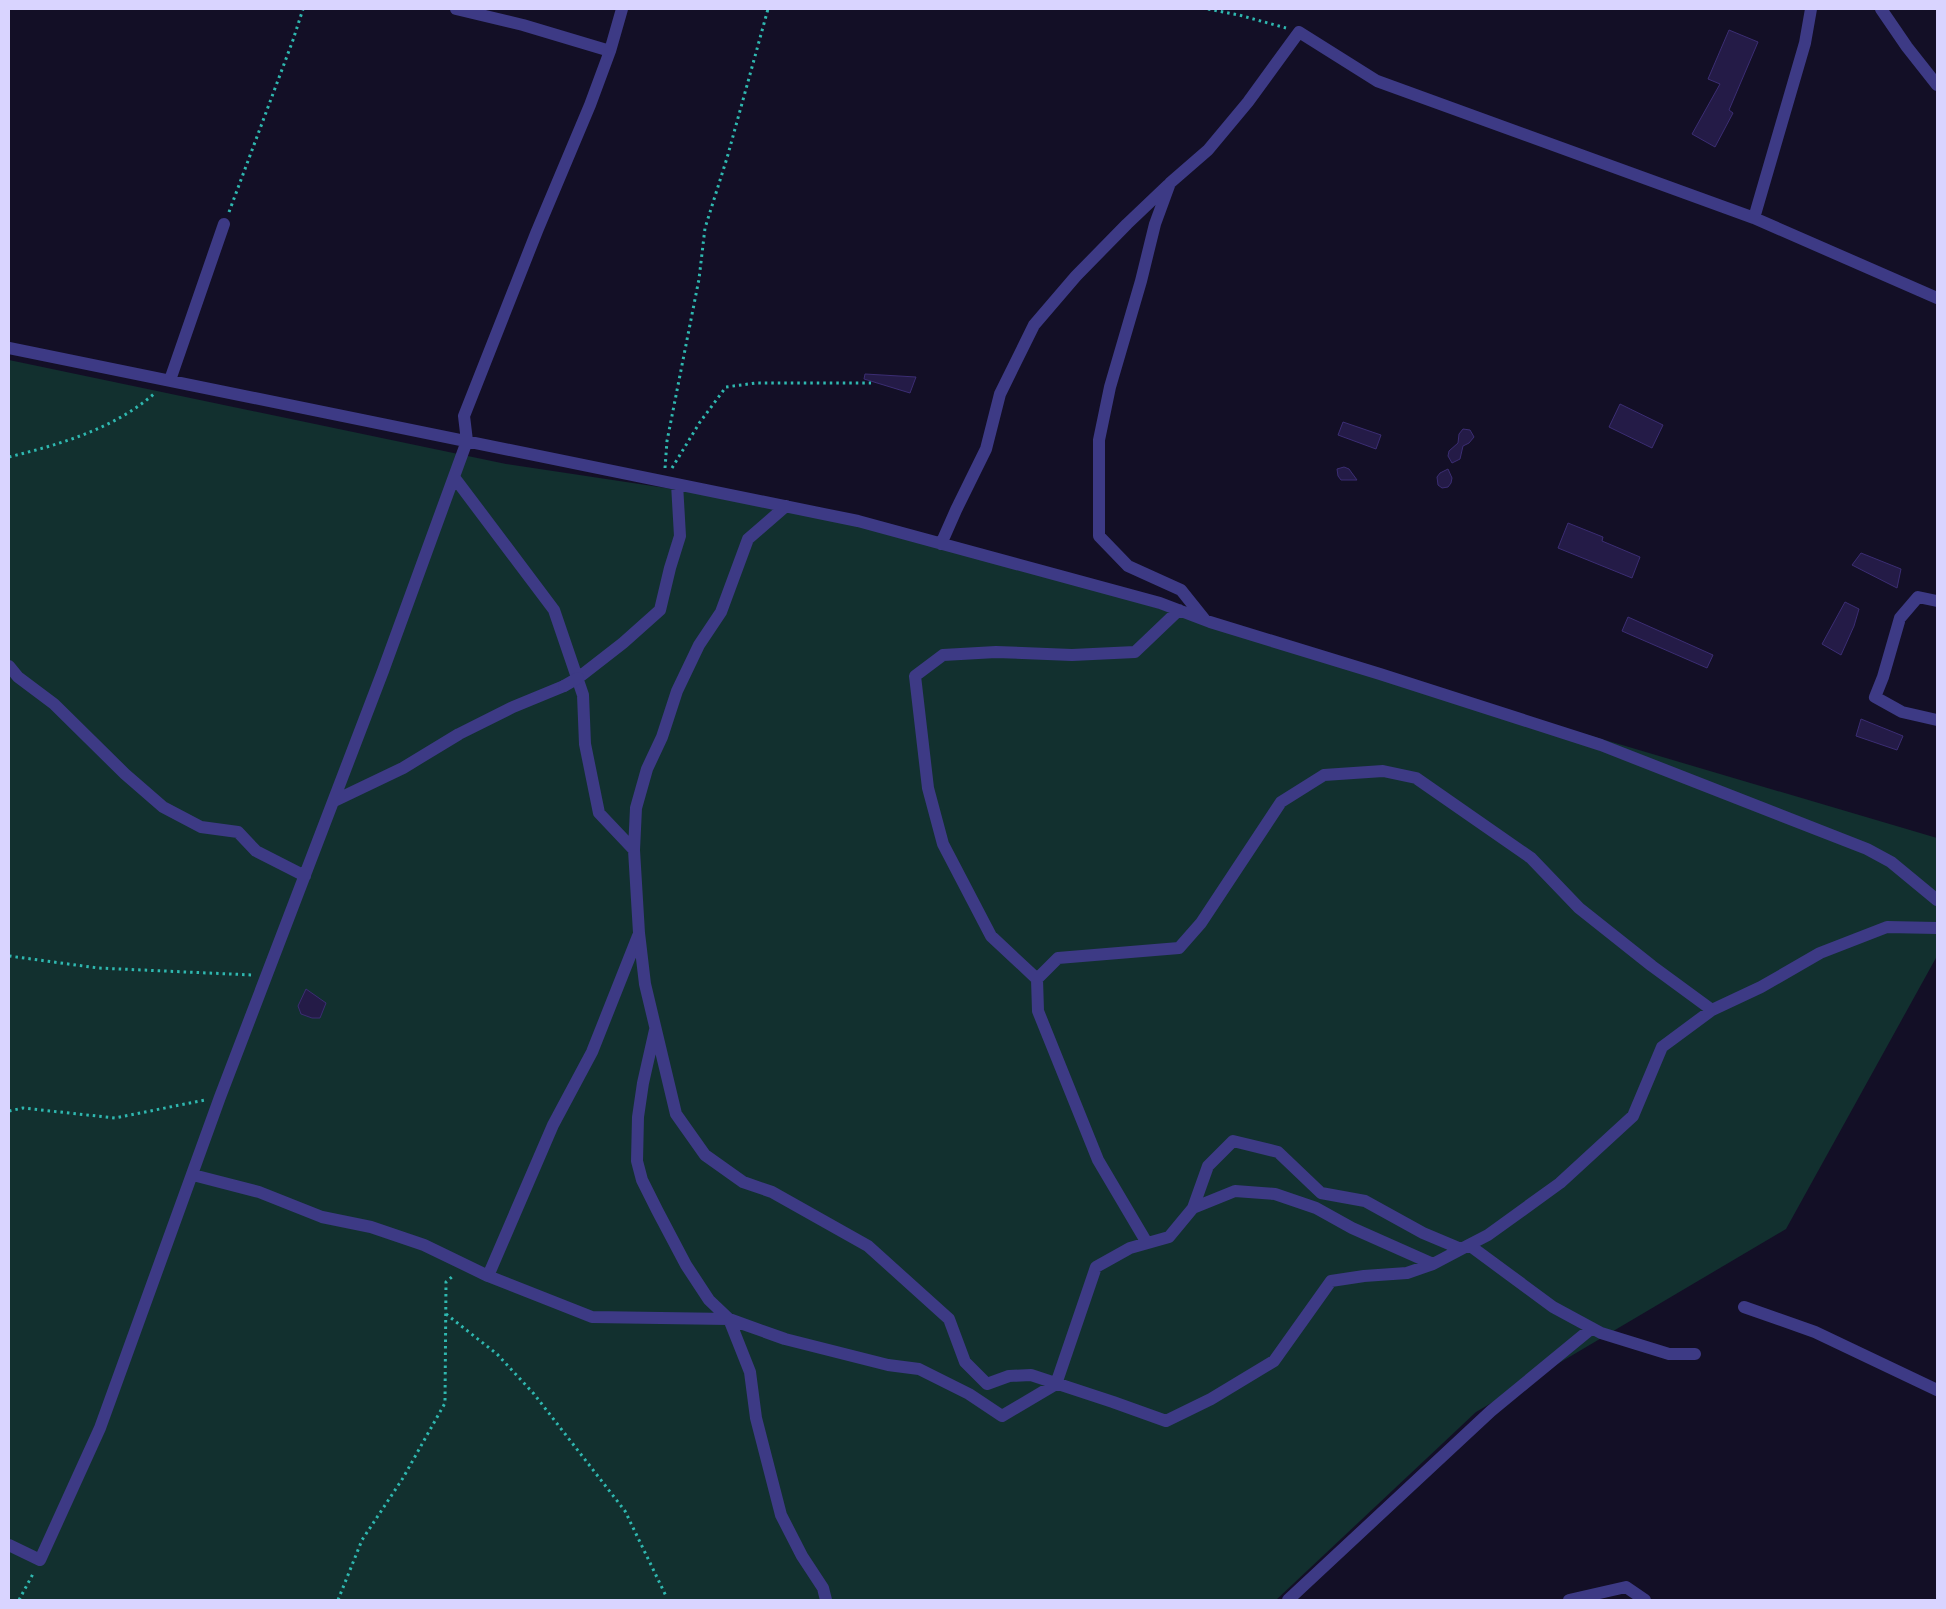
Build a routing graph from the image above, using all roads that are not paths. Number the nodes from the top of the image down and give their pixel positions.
1 (456, 9) edge
2 (622, 9) edge
3 (1811, 9) edge
4 (1881, 9) edge
5 (610, 51) junction
6 (1937, 85) edge
7 (1170, 183) junction
8 (1754, 218) junction
9 (224, 224) road end
10 (1937, 298) edge
11 (9, 348) edge
12 (170, 380) junction
13 (467, 441) junction
14 (454, 477) junction
15 (670, 483) junction
16 (786, 506) junction
17 (941, 544) junction
18 (1937, 601) edge
19 (1179, 610) junction
20 (1205, 620) junction
21 (9, 666) edge
22 (1937, 720) edge
23 (334, 802) junction
24 (634, 850) junction
25 (305, 876) junction
26 (1937, 900) edge
27 (1937, 928) edge
28 (639, 933) junction
29 (1037, 979) junction
30 (1712, 1010) junction
31 (655, 1030) junction
32 (193, 1175) junction
33 (1193, 1208) junction
34 (1147, 1243) junction
35 (1469, 1245) junction
36 (1434, 1264) junction
37 (488, 1276) junction
38 (1744, 1307) dead end
39 (729, 1319) junction
40 (1592, 1328) junction
41 (1695, 1354) dead end
42 (1056, 1384) junction
43 (1937, 1390) edge
44 (9, 1545) edge
45 (826, 1600) edge
46 (1288, 1600) edge
47 (1569, 1600) edge
48 (1645, 1600) edge

1 - 5 street
2 - 5 street
3 - 8 street
4 - 6 street
5 - 13 street
7 - 8 street
7 - 17 street
7 - 20 street
8 - 10 street
9 - 12 street
11 - 12 street
12 - 13 street
13 - 14 street
13 - 15 street
14 - 23 street
14 - 24 street
15 - 16 street
15 - 23 street, bridge
16 - 17 street
16 - 24 street
17 - 19 street
18 - 22 street
19 - 20 street
19 - 29 street
20 - 26 street
21 - 25 street
23 - 25 street
24 - 28 street
25 - 32 street
27 - 30 street
28 - 31 street
28 - 37 street
29 - 30 street
29 - 34 street
30 - 35 street
31 - 39 street
31 - 42 street
32 - 37 street
32 - 44 street
33 - 34 street
33 - 35 street
33 - 36 street
34 - 42 street
35 - 36 street
35 - 40 street
36 - 42 street
37 - 39 street
38 - 43 street
39 - 42 street
39 - 45 street
40 - 41 street
40 - 46 street
47 - 48 street

